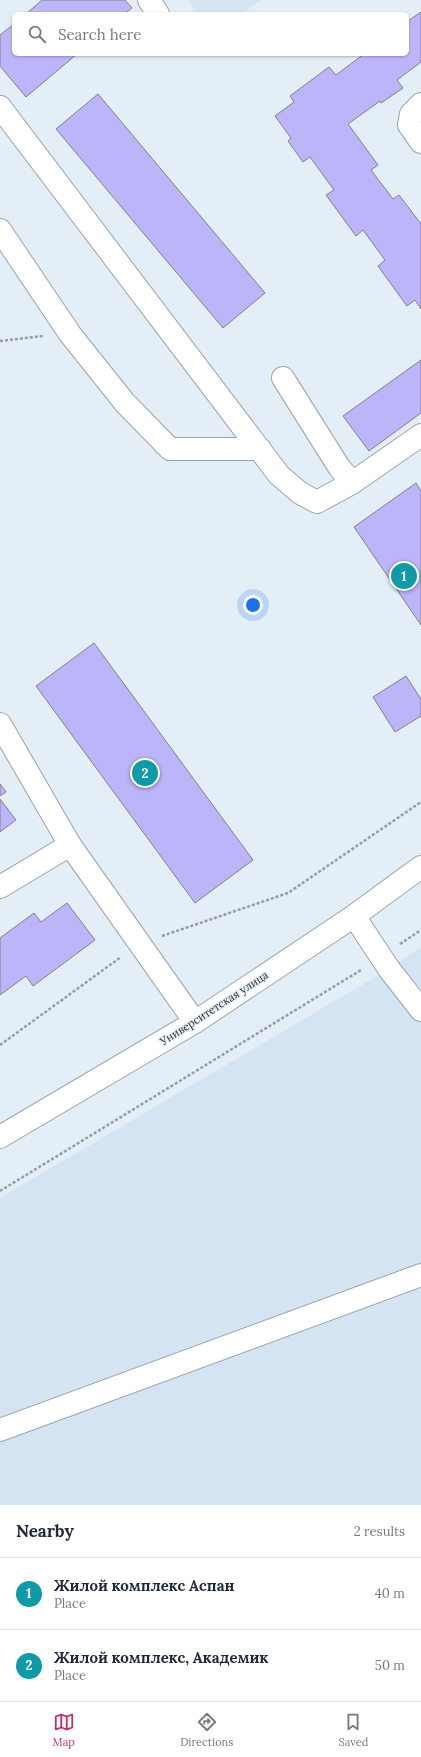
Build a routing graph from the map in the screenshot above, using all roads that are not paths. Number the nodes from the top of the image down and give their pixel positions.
1 (149, 0) edge
2 (157, 12) edge
3 (421, 104) edge
4 (0, 107) edge
5 (421, 142) edge
6 (0, 230) edge
7 (283, 378) dead end
8 (421, 435) edge
9 (260, 449) junction
10 (352, 483) junction
11 (0, 724) edge
12 (70, 845) junction
13 (421, 867) edge
14 (0, 887) edge
15 (354, 916) junction
16 (421, 1010) edge
17 (195, 1022) junction
18 (0, 1137) edge
19 (421, 1276) edge
20 (0, 1430) edge

1 - 2 main road
3 - 5 main road
4 - 9 main road
6 - 9 main road
7 - 10 main road
8 - 10 main road
9 - 10 main road
11 - 12 main road
12 - 14 main road
12 - 17 main road
13 - 15 main road, Университетская улица
15 - 16 main road
15 - 17 main road, Университетская улица
17 - 18 main road, Университетская улица
19 - 20 main road

